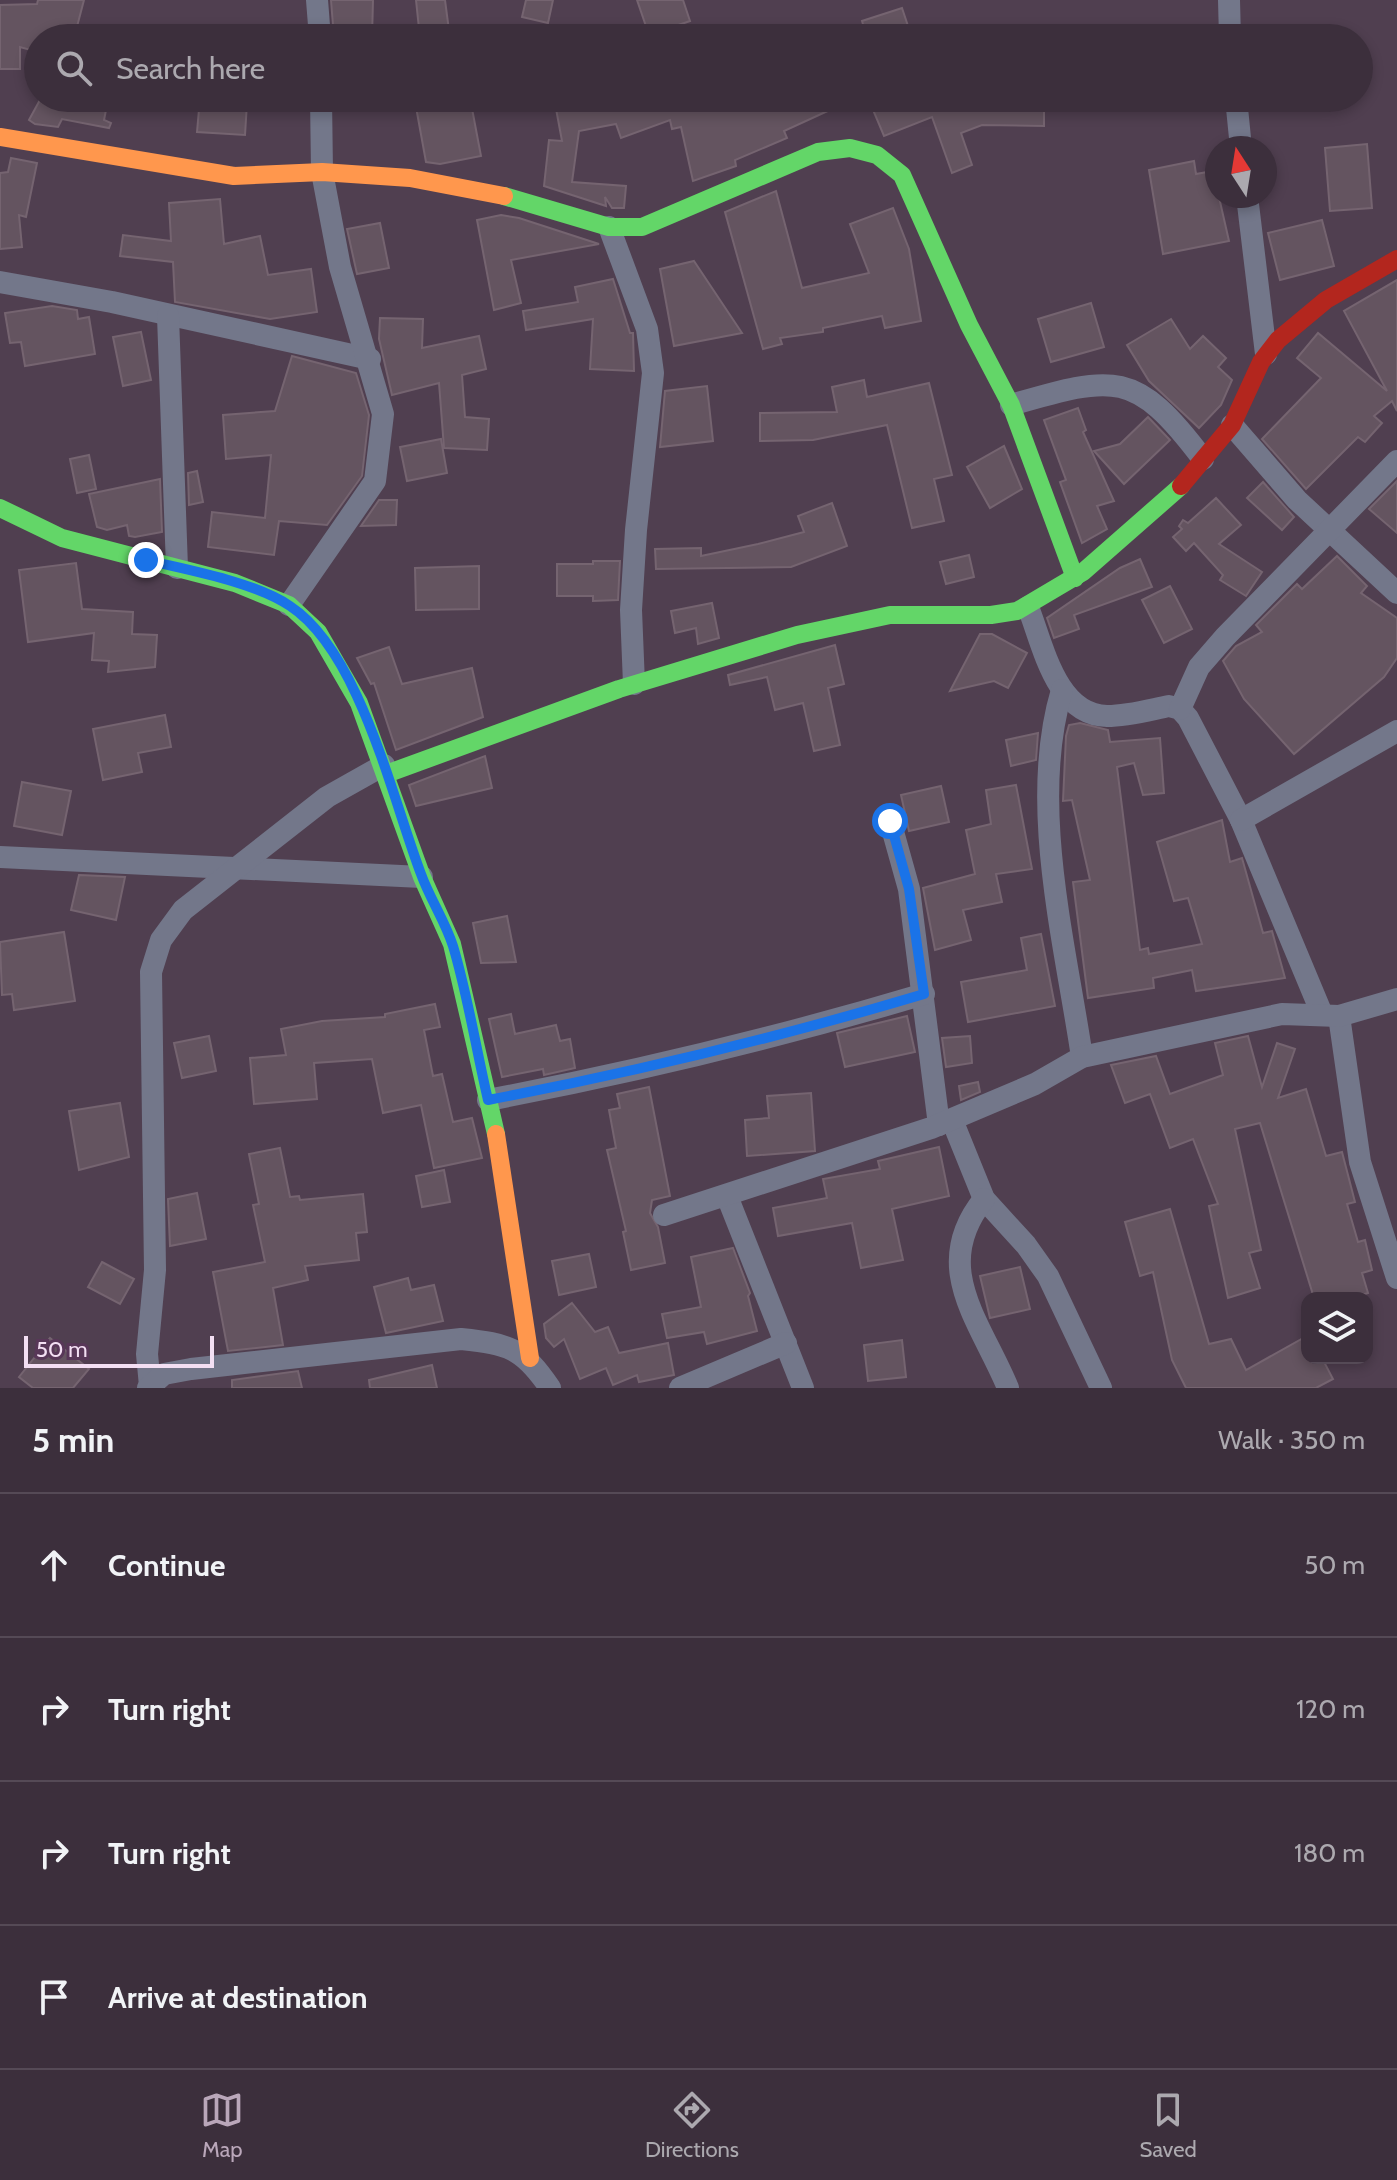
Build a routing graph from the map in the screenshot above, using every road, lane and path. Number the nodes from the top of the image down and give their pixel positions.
1 (317, 0) edge
2 (1229, 0) edge
3 (319, 24) edge
4 (1230, 24) edge
5 (321, 112) edge
6 (1237, 112) edge
7 (1240, 136) edge
8 (0, 137) edge
9 (322, 172) junction
10 (1248, 208) edge
11 (609, 227) junction
12 (1397, 259) edge
13 (0, 282) edge
14 (168, 316) junction
15 (1266, 354) junction
16 (370, 359) junction
17 (1011, 405) junction
18 (1232, 425) junction
19 (1203, 459) junction
20 (1397, 461) edge
21 (0, 508) edge
22 (1328, 529) junction
23 (177, 568) junction
24 (1075, 578) junction
25 (1397, 593) edge
26 (289, 605) junction
27 (1028, 607) junction
28 (634, 684) junction
29 (1062, 690) junction
30 (1180, 709) junction
31 (1397, 731) edge
32 (385, 770) junction
33 (1241, 820) junction
34 (890, 821) dead end
35 (0, 857) edge
36 (239, 869) junction
37 (422, 877) junction
38 (924, 994) junction
39 (1397, 999) edge
40 (1330, 1015) junction
41 (1082, 1057) junction
42 (488, 1100) junction
43 (945, 1122) junction
44 (727, 1196) junction
45 (984, 1199) junction
46 (664, 1215) dead end
47 (1397, 1278) edge
48 (786, 1343) junction
49 (530, 1358) junction
50 (149, 1387) edge
51 (550, 1388) edge
52 (680, 1388) edge
53 (803, 1388) edge
54 (1008, 1388) edge
55 (1101, 1388) edge

1 - 3 street
2 - 4 street
5 - 9 street
6 - 7 street
8 - 9 street
9 - 11 street
9 - 16 street
10 - 15 street
11 - 17 street
11 - 28 street
12 - 15 street
13 - 14 street
14 - 16 street
14 - 23 street
15 - 18 street
16 - 26 street
17 - 19 street
17 - 24 street
18 - 19 street
18 - 22 street
19 - 24 street
20 - 22 street
21 - 23 street
22 - 25 street
22 - 30 street
23 - 26 street
24 - 27 street
26 - 32 street
27 - 28 street
27 - 29 street
28 - 32 street
29 - 30 street
29 - 41 street
30 - 33 street
31 - 33 street
32 - 36 street
32 - 37 street
33 - 40 street
34 - 38 street
35 - 36 street
36 - 37 street
36 - 50 street
37 - 42 street
38 - 42 street
38 - 43 street
39 - 40 street
40 - 41 street
40 - 47 street
41 - 43 street
42 - 49 street
43 - 44 street
43 - 45 street
44 - 46 street
44 - 48 street
45 - 54 street
45 - 55 street
48 - 52 street
48 - 53 street
49 - 50 street
49 - 51 street

